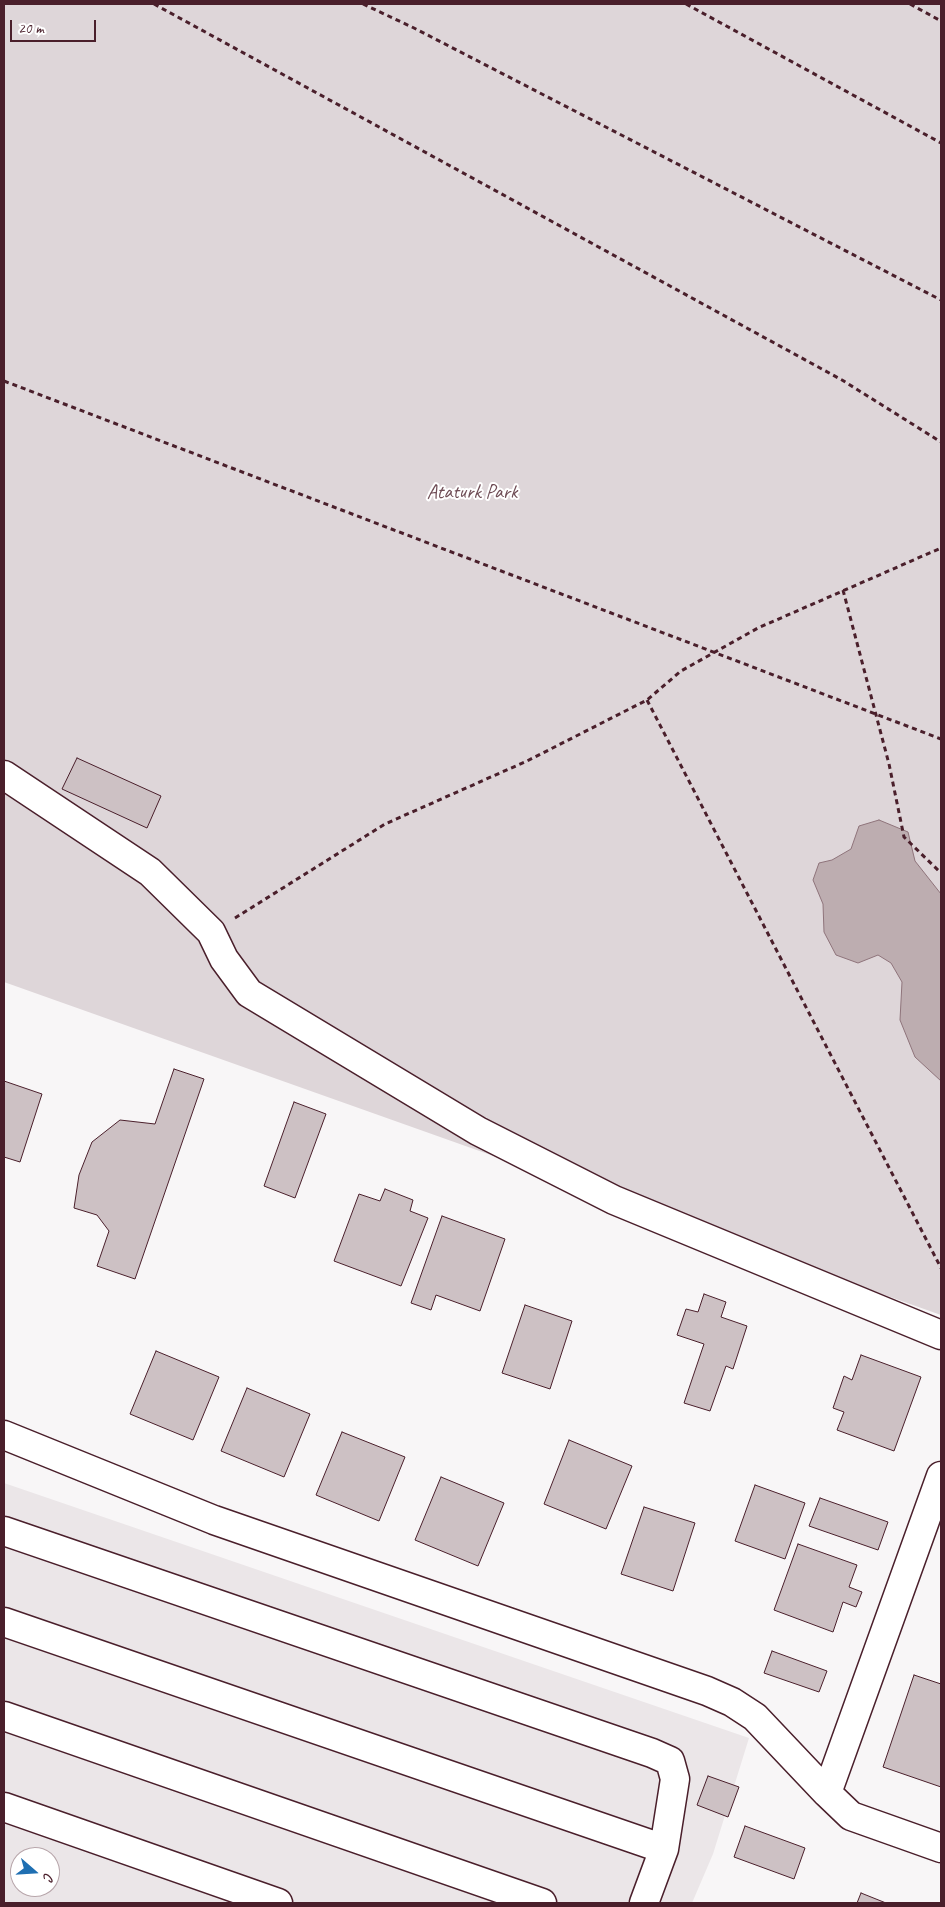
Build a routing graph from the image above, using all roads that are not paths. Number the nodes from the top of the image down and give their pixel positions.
1 (4, 775) edge
2 (941, 1335) edge
3 (4, 1435) edge
4 (941, 1476) edge
5 (4, 1531) edge
6 (4, 1622) edge
7 (4, 1716) edge
8 (827, 1793) junction
9 (4, 1806) edge
10 (941, 1848) edge
11 (664, 1849) junction
12 (278, 1903) edge
13 (542, 1903) edge
14 (644, 1903) edge

1 - 2 street
3 - 8 street
4 - 8 street
5 - 11 street
6 - 11 street
7 - 13 street
8 - 10 street
9 - 12 street
11 - 14 street

